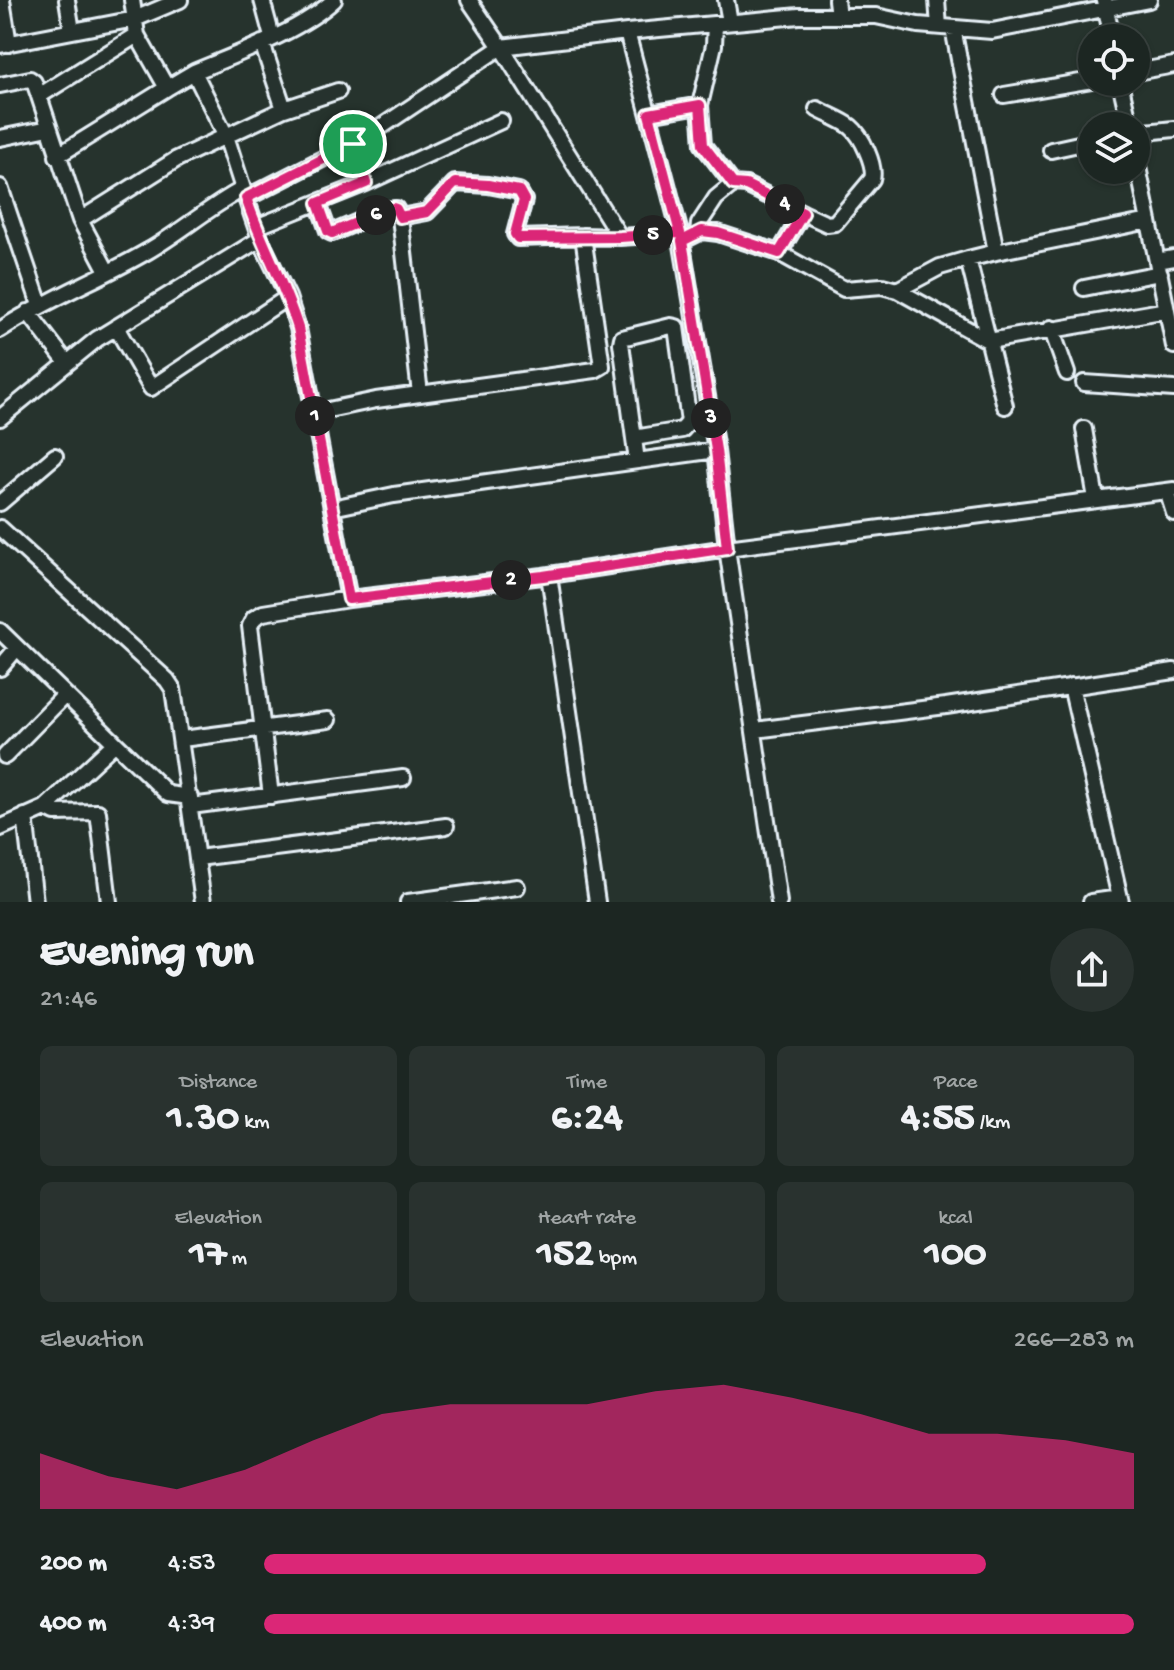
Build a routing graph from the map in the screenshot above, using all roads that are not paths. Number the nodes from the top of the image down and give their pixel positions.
1 (2, 0) edge
2 (67, 0) edge
3 (132, 0) edge
4 (180, 0) edge
5 (262, 0) edge
6 (334, 0) edge
7 (469, 0) edge
8 (726, 0) edge
9 (836, 0) edge
10 (937, 0) edge
11 (1149, 0) edge
12 (1105, 4) edge
13 (838, 16) junction
14 (722, 23) junction
15 (1109, 24) edge
16 (136, 27) junction
17 (946, 28) junction
18 (72, 31) junction
19 (627, 32) junction
20 (267, 40) junction
21 (4, 44) edge
22 (501, 47) junction
23 (1174, 65) edge
24 (1150, 69) edge
25 (194, 72) junction
26 (1078, 82) edge
27 (0, 85) edge
28 (167, 88) junction
29 (338, 91) dead end
30 (1004, 95) dead end
31 (39, 96) junction
32 (700, 105) junction
33 (284, 109) junction
34 (817, 109) dead end
35 (649, 114) junction
36 (501, 121) dead end
37 (49, 128) junction
38 (1174, 129) edge
39 (1150, 132) edge
40 (226, 136) junction
41 (0, 138) edge
42 (353, 144) junction
43 (1078, 144) edge
44 (1051, 150) dead end
45 (57, 156) junction
46 (366, 183) junction
47 (733, 184) junction
48 (1141, 184) edge
49 (0, 187) edge
50 (244, 194) junction
51 (318, 203) junction
52 (803, 213) junction
53 (400, 217) junction
54 (80, 220) junction
55 (1149, 221) junction
56 (258, 233) junction
57 (698, 233) junction
58 (583, 236) junction
59 (620, 237) junction
60 (681, 237) junction
61 (996, 252) junction
62 (779, 253) junction
63 (1174, 258) edge
64 (968, 259) junction
65 (1158, 267) junction
66 (107, 271) junction
67 (1084, 288) dead end
68 (897, 290) junction
69 (288, 297) junction
70 (34, 309) junction
71 (1167, 310) junction
72 (116, 327) junction
73 (1051, 328) junction
74 (0, 330) edge
75 (989, 341) junction
76 (1174, 346) edge
77 (67, 363) junction
78 (1067, 373) dead end
79 (1084, 383) dead end
80 (1174, 389) edge
81 (420, 394) junction
82 (1005, 406) dead end
83 (314, 413) junction
84 (0, 418) edge
85 (1084, 429) dead end
86 (634, 438) junction
87 (716, 450) junction
88 (55, 456) dead end
89 (637, 461) junction
90 (1170, 490) edge
91 (1096, 499) junction
92 (0, 503) edge
93 (332, 508) junction
94 (1174, 513) edge
95 (0, 528) edge
96 (727, 548) junction
97 (549, 575) junction
98 (349, 599) junction
99 (0, 631) edge
100 (17, 648) junction
101 (0, 668) edge
102 (1174, 671) edge
103 (1071, 686) junction
104 (65, 695) junction
105 (328, 720) dead end
106 (262, 729) junction
107 (755, 730) junction
108 (182, 739) junction
109 (115, 743) junction
110 (5, 756) dead end
111 (403, 778) dead end
112 (271, 796) junction
113 (191, 802) junction
114 (45, 808) junction
115 (25, 816) junction
116 (446, 826) dead end
117 (0, 828) edge
118 (198, 858) junction
119 (517, 887) dead end
120 (1121, 900) edge
121 (35, 902) edge
122 (109, 902) edge
123 (203, 902) edge
124 (408, 902) edge
125 (597, 902) edge
126 (779, 902) edge
127 (1091, 902) edge

1 - 21 street
2 - 18 street
3 - 16 street
4 - 16 street
5 - 20 street
6 - 20 street
7 - 22 street
8 - 14 street
9 - 13 street
10 - 17 street
11 - 12 street
12 - 15 street
12 - 17 street
13 - 14 street
13 - 17 street
14 - 19 street
14 - 32 street
16 - 18 street
16 - 28 street
16 - 31 street
17 - 61 street
18 - 21 street
19 - 22 street
19 - 35 street
20 - 25 street
20 - 33 street
22 - 42 street
22 - 59 street
23 - 24 street
25 - 28 street
25 - 40 street
26 - 30 street
27 - 31 street
28 - 45 street
29 - 33 street
31 - 37 street
32 - 35 street
32 - 47 street
33 - 40 street
34 - 52 street
35 - 60 street
36 - 46 street
37 - 41 street
37 - 45 street
38 - 39 street
40 - 50 street
40 - 54 street
42 - 46 street
42 - 50 street
43 - 44 street
45 - 54 street
46 - 51 street
47 - 52 street
47 - 57 street
48 - 55 street
49 - 70 street
50 - 56 street
50 - 66 street
51 - 53 street
51 - 56 street
52 - 62 street
53 - 58 street
53 - 81 street
54 - 66 street
55 - 61 street
55 - 65 street
56 - 69 street
56 - 72 street
57 - 60 street
57 - 62 street
58 - 59 street
58 - 81 street
59 - 60 street
60 - 87 street
61 - 64 street
62 - 68 street
63 - 65 street
64 - 68 street
64 - 75 street
65 - 67 street
65 - 71 street
66 - 70 street
68 - 75 street
69 - 72 street
69 - 83 street
70 - 74 street
70 - 77 street
71 - 73 street
71 - 76 street
72 - 77 street
73 - 75 street
73 - 78 street
75 - 82 street
77 - 84 street
79 - 80 street
81 - 83 street
83 - 93 street
85 - 91 street
86 - 86 street
86 - 89 street
87 - 89 street
87 - 96 street
88 - 92 street
89 - 93 street
90 - 91 street
90 - 94 street
91 - 96 street
93 - 98 street
95 - 108 street
96 - 97 street
96 - 107 street
97 - 98 street
97 - 125 street
98 - 106 street
99 - 100 street
100 - 101 street
100 - 104 street
102 - 103 street
103 - 107 street
103 - 120 street
104 - 109 street
104 - 110 street
105 - 106 street
106 - 108 street
106 - 112 street
107 - 126 street
108 - 113 street
109 - 113 street
109 - 114 street
111 - 112 street
112 - 113 street
113 - 118 street
114 - 115 street
114 - 122 street
115 - 117 street
115 - 121 street
116 - 118 street
118 - 123 street
119 - 124 street
120 - 127 street

